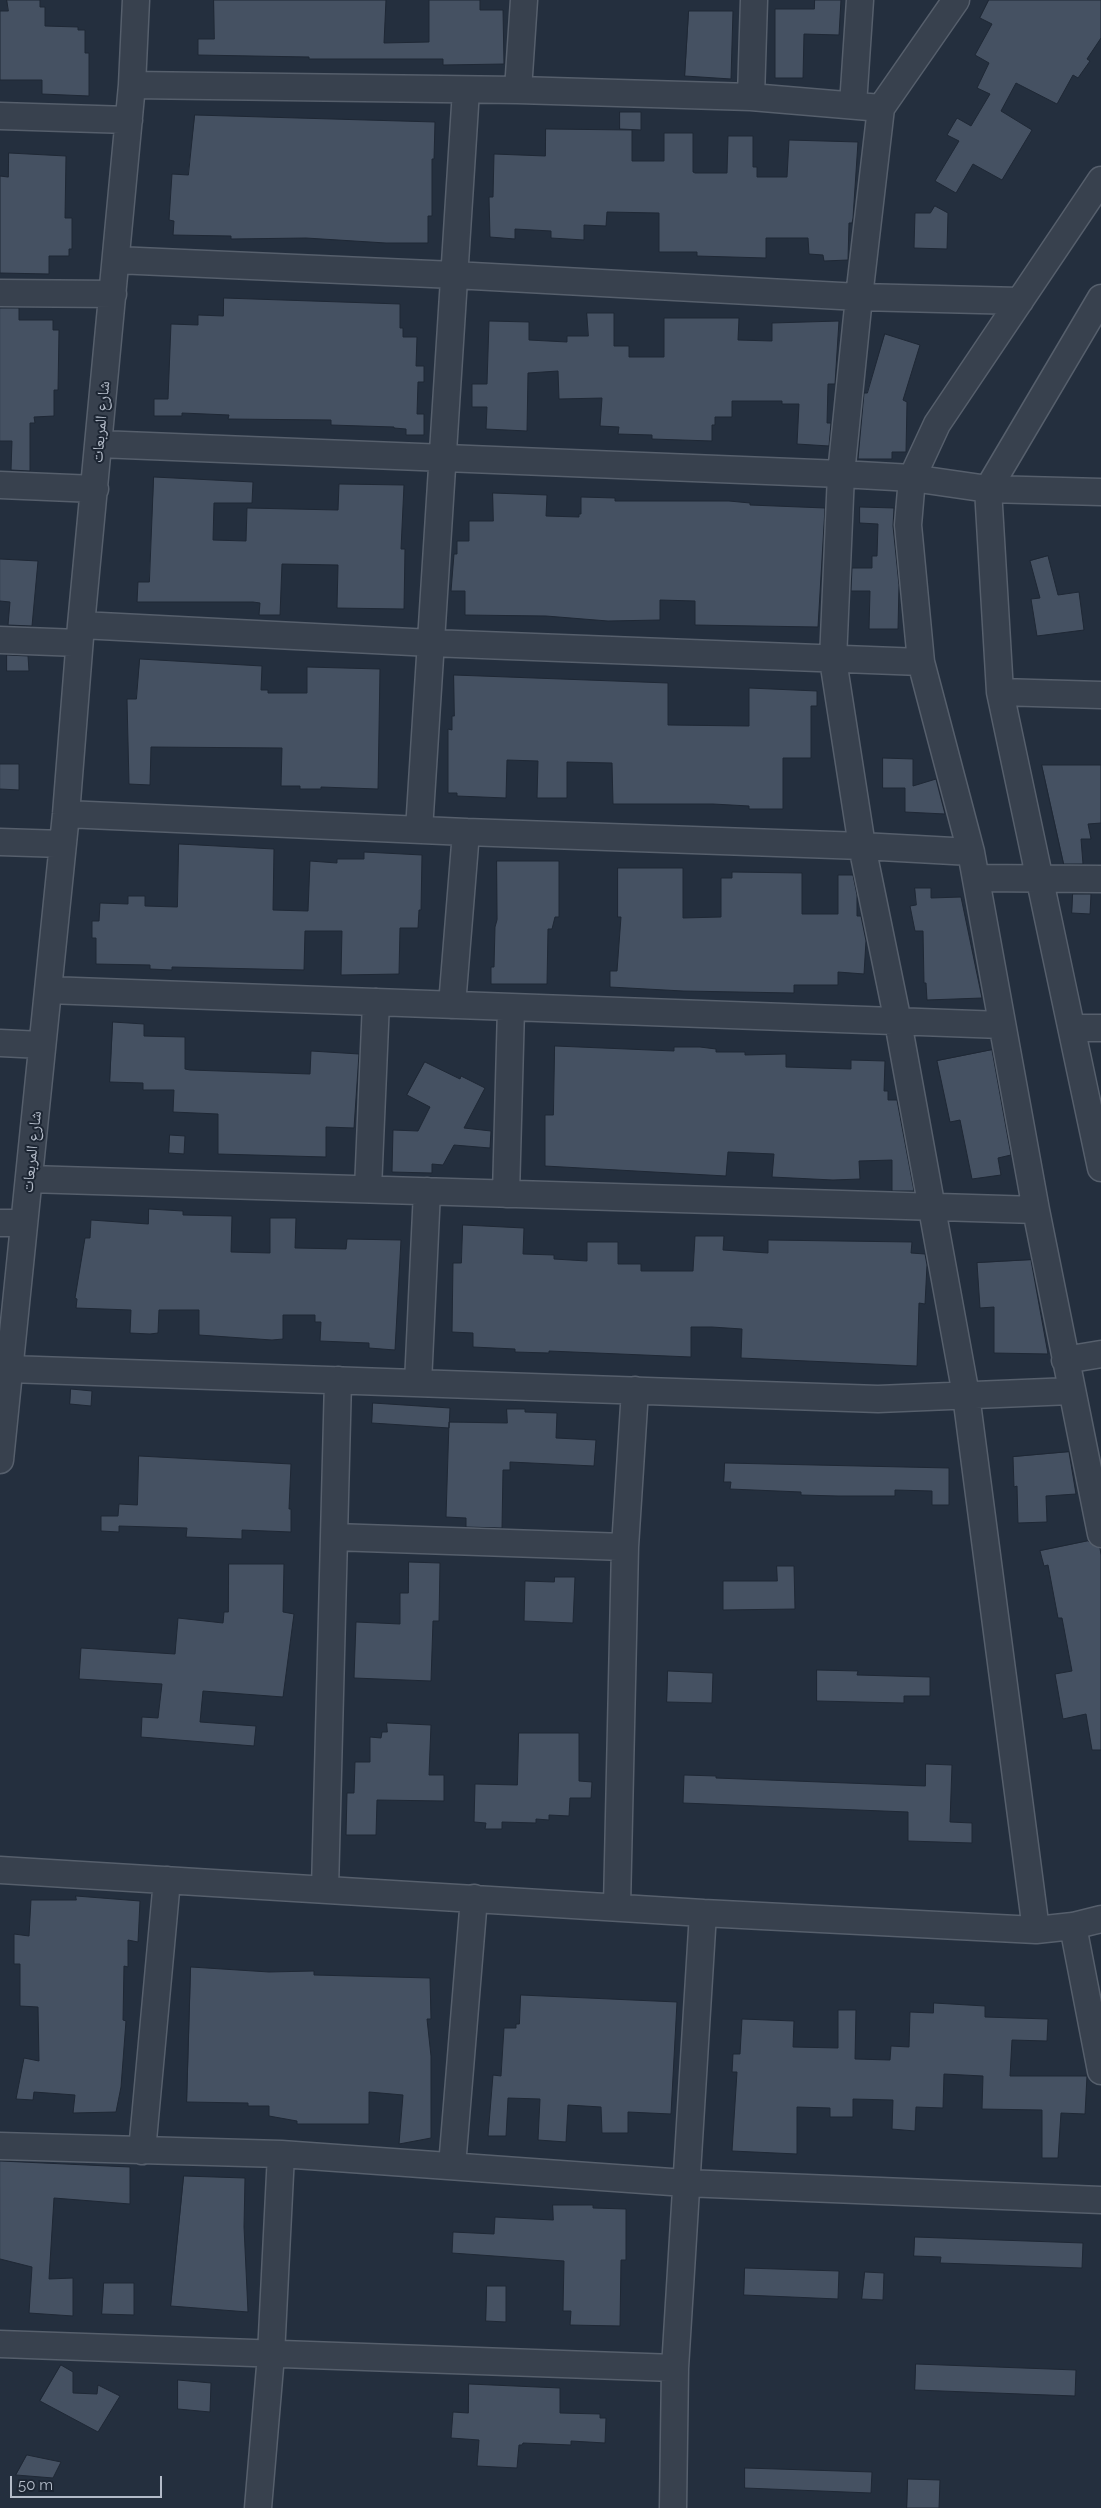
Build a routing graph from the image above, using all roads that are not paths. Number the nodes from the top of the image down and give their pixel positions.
1 (136, 0) edge
2 (524, 0) edge
3 (754, 0) edge
4 (860, 0) edge
5 (956, 0) edge
6 (132, 85) junction
7 (466, 90) junction
8 (518, 90) junction
9 (751, 96) junction
10 (853, 105) junction
11 (881, 108) junction
12 (0, 116) edge
13 (129, 120) junction
14 (1101, 180) edge
15 (116, 260) junction
16 (454, 275) junction
17 (0, 293) edge
18 (113, 294) junction
19 (859, 297) junction
20 (1020, 301) junction
21 (1100, 302) edge
22 (100, 444) junction
23 (442, 459) junction
24 (841, 474) junction
25 (912, 478) junction
26 (0, 485) edge
27 (94, 489) junction
28 (988, 489) junction
29 (1101, 492) edge
30 (80, 634) junction
31 (0, 640) edge
32 (431, 643) junction
33 (833, 660) junction
34 (921, 662) junction
35 (1000, 692) junction
36 (1100, 700) edge
37 (66, 814) junction
38 (419, 830) junction
39 (466, 832) junction
40 (0, 842) edge
41 (63, 844) junction
42 (862, 846) junction
43 (971, 852) junction
44 (976, 878) junction
45 (1040, 878) junction
46 (1101, 879) edge
47 (48, 990) junction
48 (376, 1002) junction
49 (452, 1006) junction
50 (511, 1008) junction
51 (898, 1022) junction
52 (1002, 1026) junction
53 (1073, 1028) junction
54 (1101, 1028) edge
55 (0, 1043) edge
56 (42, 1045) junction
57 (1101, 1168) edge
58 (29, 1179) junction
59 (368, 1189) junction
60 (427, 1191) junction
61 (506, 1194) junction
62 (932, 1207) junction
63 (1036, 1210) junction
64 (12, 1223) edge
65 (1101, 1354) edge
66 (1065, 1360) junction
67 (7, 1364) edge
68 (338, 1380) junction
69 (418, 1383) junction
70 (635, 1390) junction
71 (1071, 1391) junction
72 (966, 1395) junction
73 (0, 1460) edge
74 (1101, 1534) edge
75 (334, 1537) junction
76 (625, 1548) junction
77 (0, 1870) edge
78 (167, 1880) junction
79 (325, 1889) junction
80 (474, 1898) junction
81 (617, 1906) junction
82 (702, 1914) junction
83 (1101, 1919) edge
84 (1073, 1926) junction
85 (1036, 1930) junction
86 (1101, 2071) edge
87 (0, 2146) edge
88 (142, 2151) junction
89 (281, 2154) junction
90 (452, 2166) junction
91 (685, 2183) junction
92 (1101, 2200) edge
93 (0, 2344) edge
94 (271, 2355) junction
95 (675, 2368) junction
96 (258, 2508) edge
97 (673, 2508) edge

1 - 6 street, شارع المربعات
2 - 8 street
3 - 9 street
4 - 10 street
5 - 11 street
6 - 7 street
6 - 13 street, شارع المربعات
7 - 8 street
7 - 16 street
8 - 9 street
9 - 10 street
10 - 11 street
11 - 19 street
12 - 13 street
13 - 15 street, شارع المربعات
14 - 20 street
15 - 16 street
15 - 18 street, شارع المربعات
16 - 19 street
16 - 23 street
17 - 18 street
18 - 22 street, شارع المربعات
19 - 20 street
19 - 24 street
20 - 25 street
21 - 28 street
22 - 23 street
22 - 27 street, شارع المربعات
23 - 24 street
23 - 32 street
24 - 25 street
24 - 33 street
25 - 28 street
25 - 34 street
26 - 27 street
27 - 30 street, شارع المربعات
28 - 29 street
28 - 35 street
30 - 31 street
30 - 32 street
30 - 37 street, شارع المربعات
32 - 33 street
32 - 38 street
33 - 34 street
33 - 42 street
34 - 43 street
35 - 36 street
35 - 45 street
37 - 38 street
37 - 41 street, شارع المربعات
38 - 39 street
39 - 42 street
39 - 49 street
40 - 41 street
41 - 47 street, شارع المربعات
42 - 43 street
42 - 51 street
43 - 44 street
44 - 45 street
44 - 52 street
45 - 46 street
45 - 53 street
47 - 48 street
47 - 56 street, شارع المربعات
48 - 49 street
48 - 59 street
49 - 50 street
50 - 51 street
50 - 61 street
51 - 52 street
51 - 62 street
52 - 63 street
53 - 54 street
53 - 57 street
55 - 56 street
56 - 58 street, شارع المربعات
58 - 59 street
58 - 64 street, شارع المربعات
59 - 60 street
60 - 61 street
60 - 69 street
61 - 62 street
62 - 63 street
62 - 72 street
63 - 66 street
64 - 67 street, شارع المربعات
65 - 66 street
66 - 71 street
67 - 68 street
67 - 73 street, شارع المربعات
68 - 69 street
68 - 75 street
69 - 70 street
70 - 72 street
70 - 76 street
71 - 72 street
71 - 74 street
72 - 85 street
75 - 76 street
75 - 79 street
76 - 81 street
77 - 78 street
78 - 79 street
78 - 88 street
79 - 80 street
80 - 81 street
80 - 90 street
81 - 82 street
82 - 85 street
82 - 91 street
83 - 84 street
84 - 85 street
84 - 86 street
87 - 88 street
88 - 89 street
89 - 90 street
89 - 94 street
90 - 91 street
91 - 92 street
91 - 95 street
93 - 94 street
94 - 95 street
94 - 96 street
95 - 97 street

